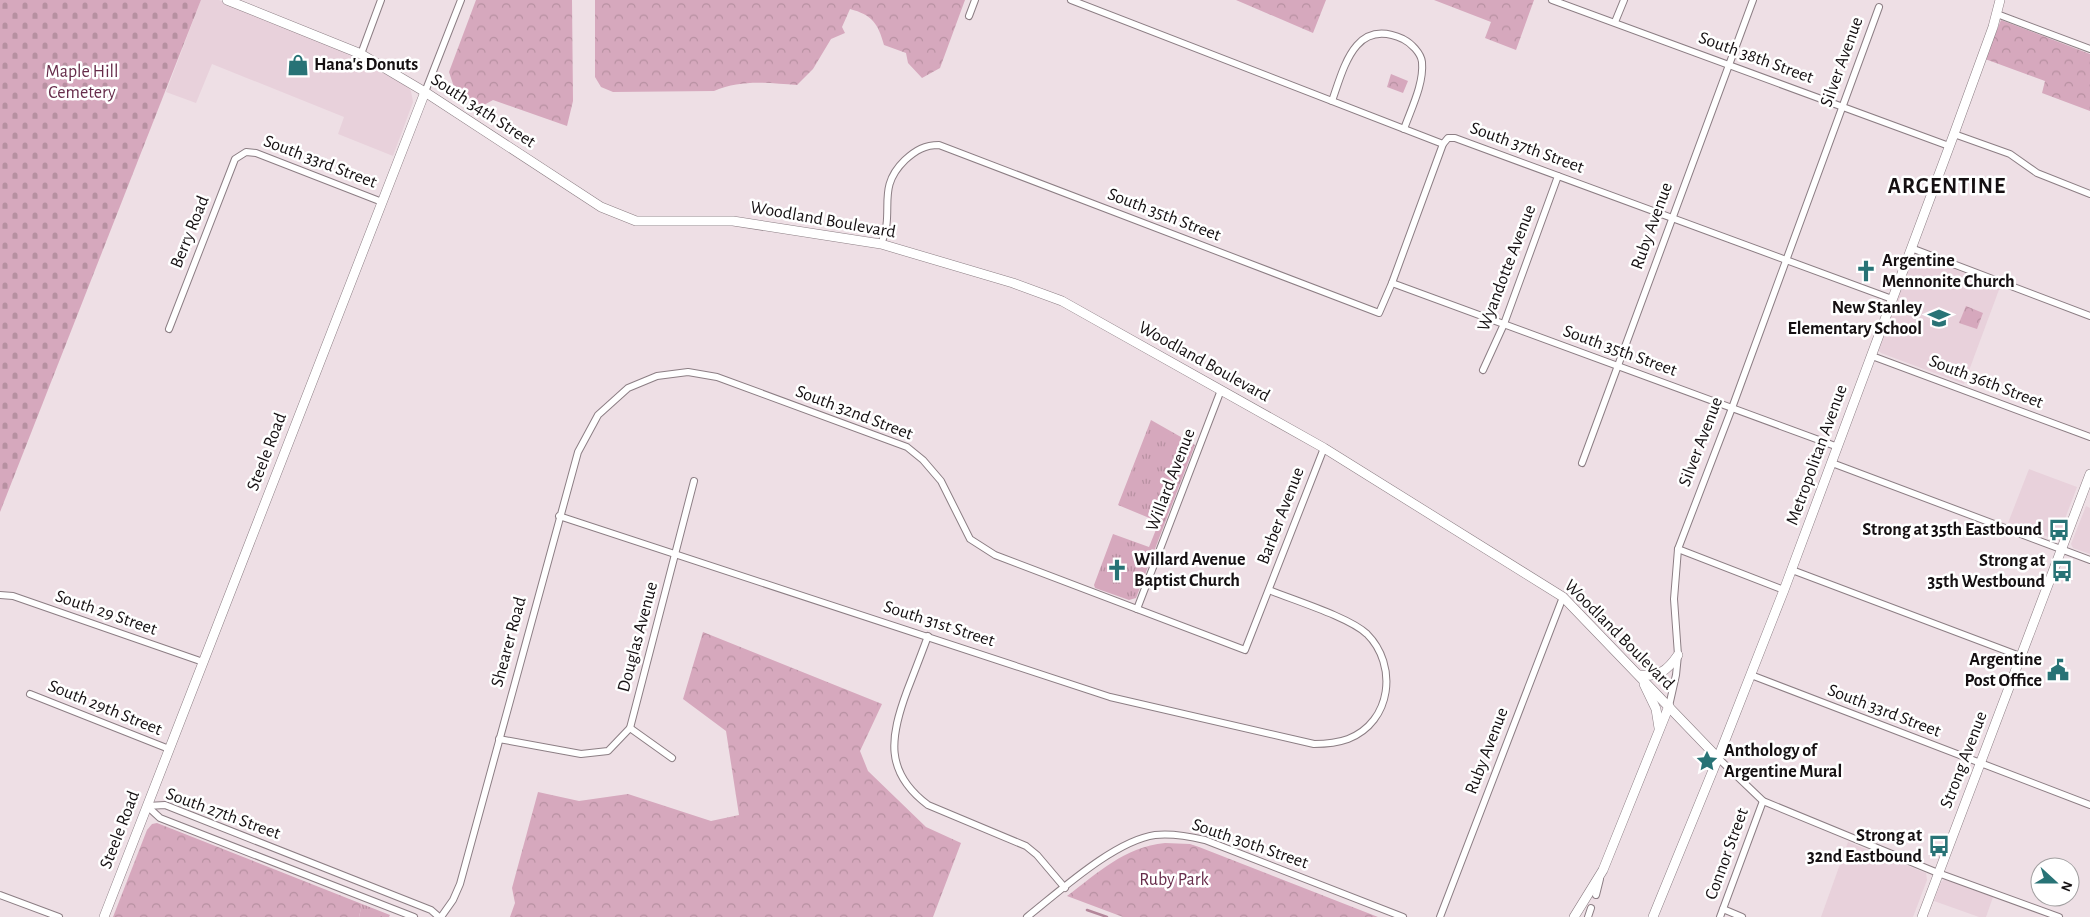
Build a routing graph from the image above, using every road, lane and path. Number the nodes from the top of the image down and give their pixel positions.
1 (227, 0) edge
2 (381, 0) edge
3 (461, 0) edge
4 (975, 0) edge
5 (1071, 0) edge
6 (1552, 0) edge
7 (1624, 0) edge
8 (1753, 0) edge
9 (2000, 0) edge
10 (1879, 6) dead end
11 (1996, 14) junction
12 (969, 16) dead end
13 (1615, 22) junction
14 (2090, 49) edge
15 (361, 54) junction
16 (1728, 64) junction
17 (425, 92) junction
18 (1332, 101) junction
19 (1843, 106) junction
20 (1404, 129) junction
21 (1954, 134) junction
22 (1443, 144) junction
23 (1950, 146) junction
24 (246, 152) joint
25 (1558, 176) junction
26 (581, 194) joint
27 (2090, 194) edge
28 (382, 202) junction
29 (1672, 218) junction
30 (881, 244) junction
31 (1911, 248) junction
32 (1786, 260) junction
33 (1392, 283) junction
34 (1892, 299) junction
35 (2090, 316) edge
36 (1504, 324) junction
37 (168, 329) dead end
38 (1872, 356) junction
39 (1617, 366) junction
40 (1483, 370) dead end
41 (628, 388) joint
42 (1220, 390) junction
43 (1732, 408) junction
44 (2090, 437) edge
45 (1838, 447) junction
46 (1324, 448) junction
47 (1582, 463) dead end
48 (1832, 463) junction
49 (2090, 474) edge
50 (694, 481) dead end
51 (559, 516) junction
52 (1678, 549) junction
53 (2061, 549) junction
54 (675, 554) junction
55 (2090, 560) edge
56 (1792, 570) junction
57 (1269, 590) junction
58 (1784, 590) junction
59 (0, 595) edge
60 (1564, 597) junction
61 (1137, 608) junction
62 (928, 636) junction
63 (1245, 650) joint
64 (1678, 655) junction
65 (2020, 656) junction
66 (203, 662) junction
67 (1639, 675) junction
68 (1751, 676) junction
69 (30, 694) dead end
70 (1669, 706) junction
71 (630, 728) junction
72 (1659, 730) junction
73 (498, 739) junction
74 (169, 749) junction
75 (672, 758) dead end
76 (1718, 758) junction
77 (1980, 764) junction
78 (1763, 801) junction
79 (2090, 805) edge
80 (147, 806) junction
81 (1603, 870) junction
82 (1938, 873) junction
83 (1065, 888) junction
84 (0, 895) edge
85 (1596, 895) dead end
86 (1591, 908) dead end
87 (1723, 909) junction
88 (59, 917) edge
89 (104, 917) edge
90 (414, 917) edge
91 (440, 917) edge
92 (1027, 917) edge
93 (1403, 917) edge
94 (1440, 917) edge
95 (1574, 917) edge
96 (1588, 917) edge
97 (1653, 917) edge
98 (1720, 917) edge
99 (1742, 917) edge
100 (1922, 917) edge
101 (2059, 917) edge

1 - 15 street, South 34th Street
2 - 15 street
3 - 17 street, Steele Road
4 - 12 street
5 - 18 street, South 37th Street
6 - 13 street, South 38th Street
7 - 13 street
8 - 16 street, Ruby Avenue
9 - 11 street, Metropolitan Avenue
10 - 19 street, Silver Avenue
11 - 14 street
11 - 21 street, Metropolitan Avenue
13 - 16 street, South 38th Street
15 - 17 street, South 34th Street
16 - 19 street, South 38th Street
16 - 29 street, Ruby Avenue
17 - 26 street, South 34th Street
17 - 28 street, Steele Road
18 - 20 street, South 37th Street
18 - 20 street
19 - 23 street, South 38th Street
19 - 32 street, Silver Avenue
20 - 22 street, South 37th Street
21 - 23 street, Metropolitan Avenue
21 - 27 street
22 - 25 street, South 37th Street
22 - 33 street
23 - 31 street, Metropolitan Avenue
24 - 28 street, South 33rd Street
24 - 37 street, Berry Road
25 - 29 street, South 37th Street
25 - 36 street, Wyandotte Avenue
26 - 30 street, Woodland Boulevard
28 - 66 street, Steele Road
29 - 32 street, South 37th Street
29 - 39 street, Ruby Avenue
30 - 33 street, South 35th Street
30 - 42 street, Woodland Boulevard
31 - 34 street, Metropolitan Avenue
31 - 35 street
32 - 34 street, South 37th Street
32 - 43 street, Silver Avenue
33 - 36 street, South 35th Street
34 - 38 street, Metropolitan Avenue
36 - 39 street, South 35th Street
36 - 40 street, Wyandotte Avenue
38 - 44 street, South 36th Street
38 - 45 street, Metropolitan Avenue
39 - 43 street, South 35th Street
39 - 47 street, Ruby Avenue
41 - 51 street, Shearer Road
41 - 61 street, South 32nd Street
42 - 46 street, Woodland Boulevard
42 - 61 street, Willard Avenue
43 - 45 street, South 35th Street
43 - 52 street, Silver Avenue
45 - 48 street, Metropolitan Avenue
46 - 57 street, Barber Avenue
46 - 60 street, Woodland Boulevard
48 - 53 street
48 - 56 street, Metropolitan Avenue
49 - 53 street, Strong Avenue
50 - 54 street, Douglas Avenue
51 - 54 street, South 31st Street
51 - 73 street, Shearer Road
52 - 58 street
52 - 64 street, Silver Avenue
53 - 55 street
53 - 65 street, Strong Avenue
54 - 62 street, South 31st Street
54 - 71 street, Douglas Avenue
56 - 58 street, Metropolitan Avenue
56 - 65 street
57 - 62 street, South 31st Street
57 - 63 street, Barber Avenue
58 - 68 street, Metropolitan Avenue
59 - 66 street, South 29 Street
60 - 67 street, Woodland Boulevard
60 - 94 street, Ruby Avenue
61 - 63 street, South 32nd Street
62 - 83 street
64 - 67 street
64 - 70 street, Silver Avenue
65 - 77 street, Strong Avenue
66 - 74 street, Steele Road
67 - 70 street, Woodland Boulevard
67 - 72 street
68 - 76 street, Metropolitan Avenue
68 - 77 street, South 33rd Street
69 - 74 street, South 29th Street
70 - 72 street, Silver Avenue
70 - 76 street, Woodland Boulevard
71 - 73 street
71 - 75 street
72 - 81 street, Silver Avenue
73 - 91 street, Shearer Road
74 - 80 street, Steele Road
76 - 78 street
76 - 97 street, Metropolitan Avenue
77 - 79 street, South 33rd Street
77 - 82 street, Strong Avenue
78 - 82 street
78 - 87 street, Connor Street
80 - 89 street, Steele Road
80 - 90 street, South 27th Street
80 - 91 street, South 27th Street
81 - 85 street, Silver Avenue
81 - 95 street
82 - 100 street, Strong Avenue
82 - 101 street
83 - 92 street, South 30th Street
83 - 93 street, South 30th Street
84 - 88 street
86 - 96 street
87 - 98 street, Connor Street
87 - 99 street

